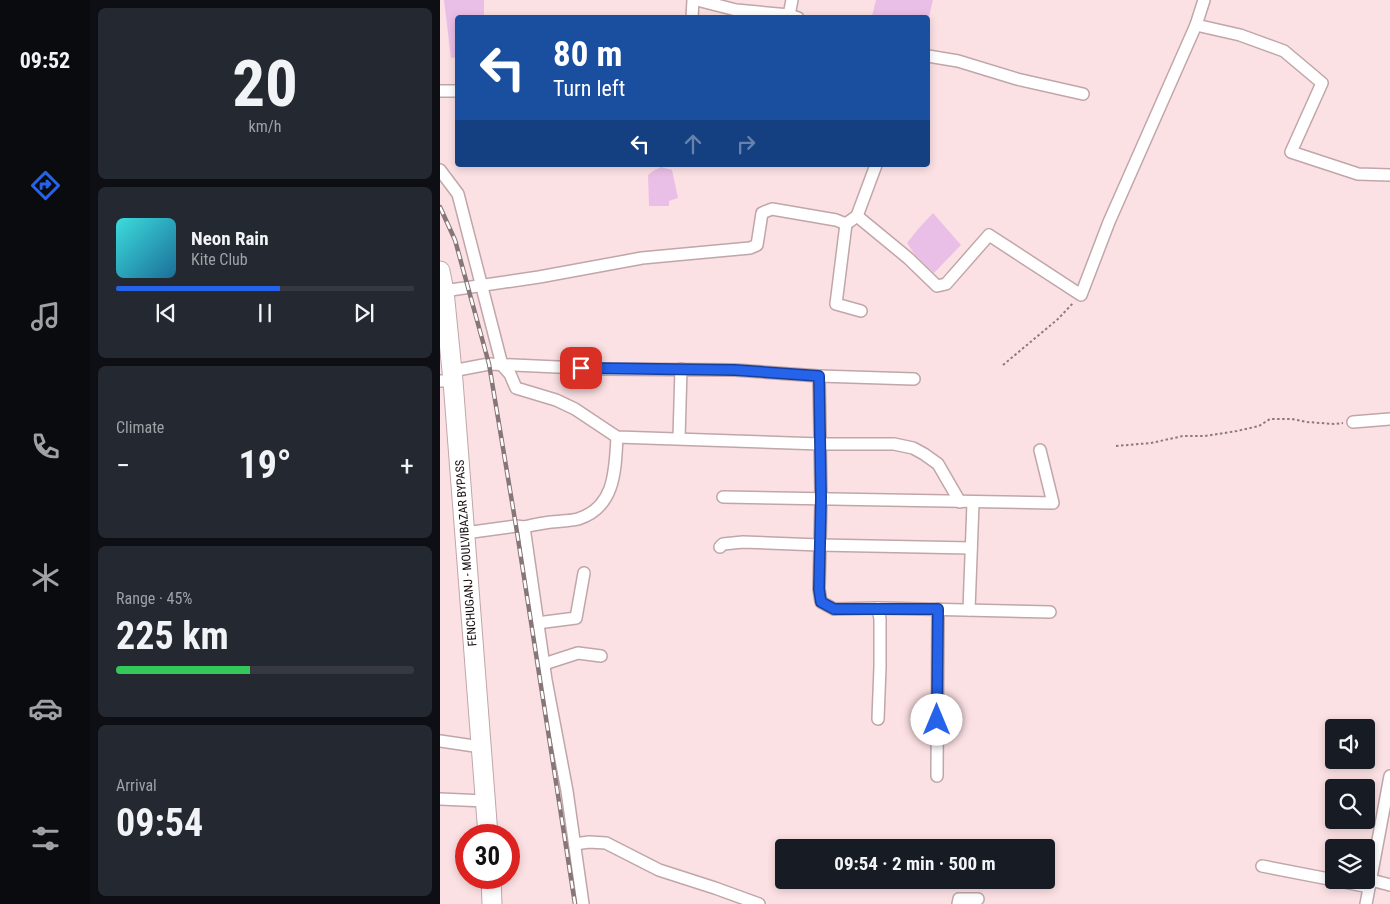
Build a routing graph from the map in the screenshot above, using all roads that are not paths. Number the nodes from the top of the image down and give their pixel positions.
1 (695, 0) edge
2 (792, 0) edge
3 (1204, 0) edge
4 (692, 15) edge
5 (784, 15) edge
6 (794, 15) edge
7 (1196, 25) junction
8 (930, 56) edge
9 (440, 91) edge
10 (455, 91) edge
11 (1083, 94) dead end
12 (875, 167) edge
13 (440, 170) edge
14 (1390, 176) edge
15 (857, 216) junction
16 (846, 224) junction
17 (440, 271) edge
18 (482, 285) junction
19 (444, 291) junction
20 (861, 311) dead end
21 (502, 365) junction
22 (680, 370) junction
23 (819, 376) junction
24 (448, 378) edge
25 (914, 379) dead end
26 (1390, 419) edge
27 (1353, 422) road end
28 (617, 437) junction
29 (679, 438) junction
30 (820, 444) junction
31 (1040, 450) dead end
32 (723, 497) dead end
33 (821, 498) junction
34 (960, 502) junction
35 (973, 503) junction
36 (524, 527) junction
37 (465, 532) junction
38 (819, 545) junction
39 (720, 547) dead end
40 (971, 548) junction
41 (584, 572) dead end
42 (878, 608) junction
43 (938, 609) junction
44 (969, 610) junction
45 (1050, 612) dead end
46 (537, 623) junction
47 (602, 656) dead end
48 (544, 664) junction
49 (878, 719) dead end
50 (440, 741) edge
51 (481, 747) junction
52 (937, 776) dead end
53 (1390, 776) edge
54 (440, 799) edge
55 (485, 801) junction
56 (487, 824) edge
57 (575, 844) junction
58 (1375, 857) edge
59 (1262, 866) dead end
60 (1325, 878) edge
61 (1375, 884) edge
62 (1390, 885) edge
63 (491, 889) edge
64 (1369, 889) edge
65 (978, 899) dead end
66 (492, 904) edge
67 (582, 904) edge
68 (759, 904) edge
69 (958, 904) edge
70 (1366, 904) edge

1 - 4 street
1 - 5 street
2 - 6 street
3 - 7 street
7 - 14 street
7 - 15 street
8 - 11 street
9 - 10 street
12 - 15 street
13 - 18 street
15 - 16 street
16 - 18 street
16 - 20 street
17 - 19 highway, FENCHUGANJ - MOULVIBAZAR BYPASS
18 - 19 street
18 - 21 street
19 - 24 highway, FENCHUGANJ - MOULVIBAZAR BYPASS
21 - 22 street
21 - 24 street
21 - 28 street
22 - 23 street
22 - 29 street
23 - 25 street
23 - 30 street
24 - 37 highway, FENCHUGANJ - MOULVIBAZAR BYPASS
26 - 27 street
28 - 29 street
28 - 36 street
29 - 30 street
30 - 33 street
30 - 34 street
31 - 35 street
32 - 33 street
33 - 34 street
33 - 38 street
34 - 35 street
35 - 40 street
36 - 37 street
36 - 46 street
37 - 51 highway, FENCHUGANJ - MOULVIBAZAR BYPASS
38 - 39 street
38 - 40 street
38 - 42 street
40 - 44 street
41 - 46 street
42 - 43 street
42 - 49 street
43 - 44 street
43 - 52 street
44 - 45 street
46 - 48 street
47 - 48 street
48 - 57 street
50 - 51 street
51 - 55 highway, FENCHUGANJ - MOULVIBAZAR BYPASS
53 - 58 street
54 - 55 street
55 - 56 highway, FENCHUGANJ - MOULVIBAZAR BYPASS
57 - 67 street
57 - 68 street
59 - 60 street
61 - 62 street
63 - 66 highway
64 - 70 street
65 - 69 street

